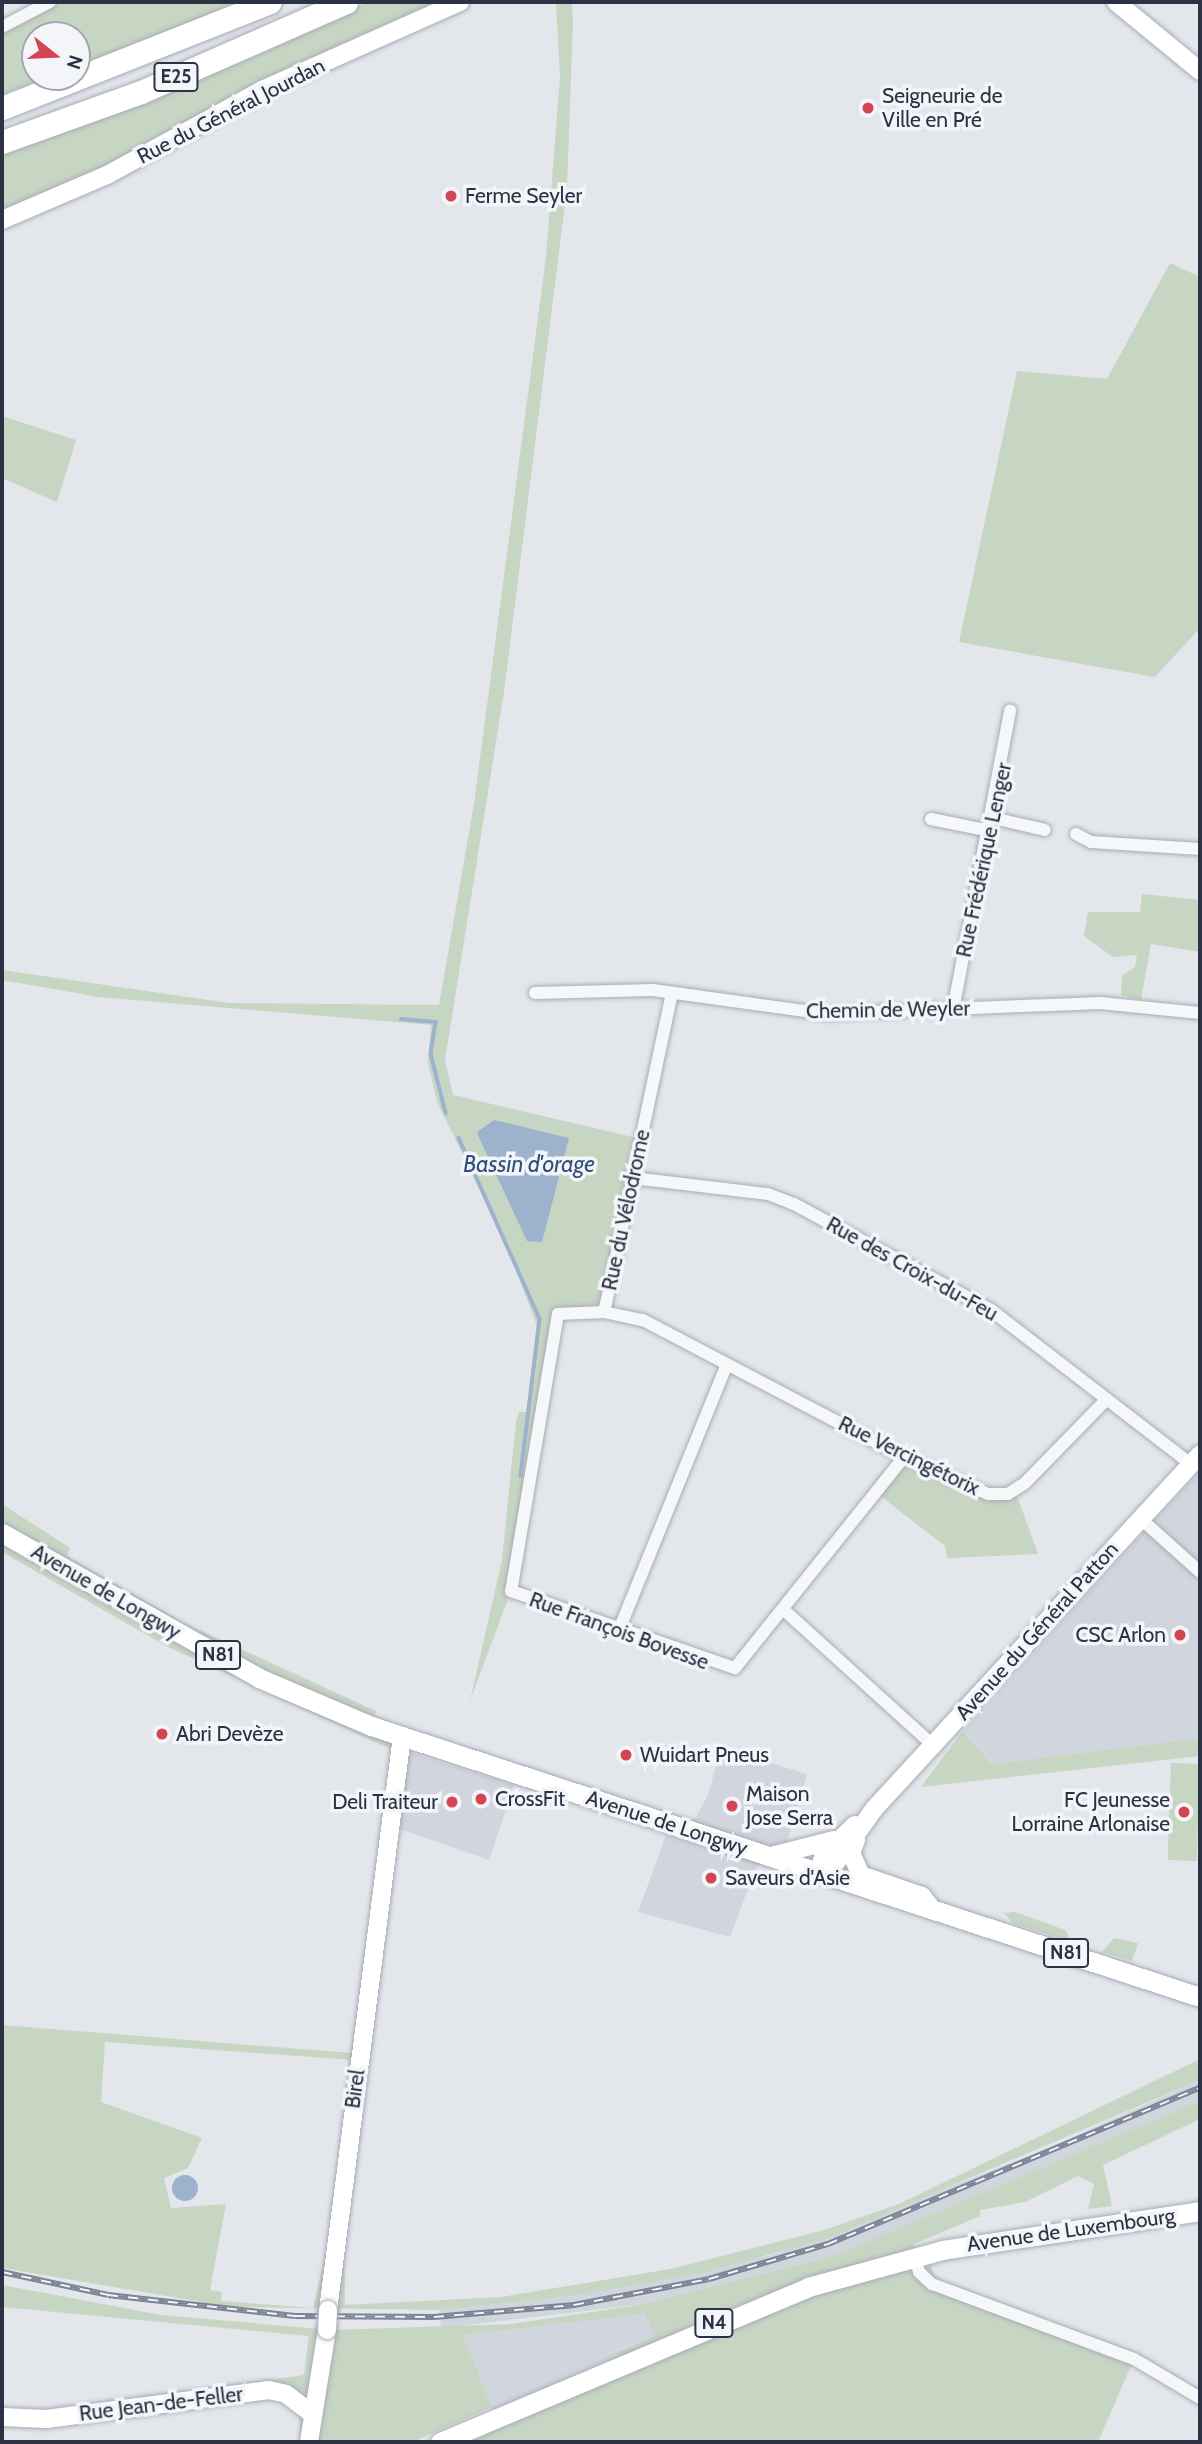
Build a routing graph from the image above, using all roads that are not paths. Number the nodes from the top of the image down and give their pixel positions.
1 (50, 2) edge
2 (270, 2) edge
3 (346, 2) edge
4 (460, 2) edge
5 (1116, 2) edge
6 (2, 27) edge
7 (1200, 71) edge
8 (2, 108) edge
9 (2, 142) edge
10 (2, 220) edge
11 (1010, 710) dead end
12 (932, 818) dead end
13 (991, 824) junction
14 (1045, 830) dead end
15 (1076, 834) dead end
16 (1200, 849) edge
17 (535, 993) dead end
18 (671, 993) junction
19 (953, 1010) junction
20 (1200, 1012) edge
21 (633, 1178) junction
22 (604, 1312) junction
23 (727, 1364) junction
24 (1107, 1399) junction
25 (904, 1457) junction
26 (1196, 1459) edge
27 (1141, 1519) junction
28 (2, 1533) edge
29 (1200, 1572) edge
30 (511, 1591) joint
31 (785, 1611) junction
32 (619, 1630) junction
33 (402, 1736) junction
34 (933, 1745) junction
35 (874, 1810) junction
36 (837, 1839) junction
37 (771, 1856) junction
38 (823, 1874) junction
39 (932, 1909) junction
40 (1200, 1997) edge
41 (1200, 2211) edge
42 (915, 2256) junction
43 (1200, 2398) edge
44 (313, 2414) junction
45 (2, 2417) edge
46 (309, 2442) edge
47 (440, 2442) edge

1 - 6 street
2 - 8 highway, E25
3 - 9 highway, E25
4 - 10 street, Rue du Général Jourdan
5 - 7 street
11 - 13 street, Rue Frédérique Lenger
12 - 13 street
13 - 14 street
13 - 19 street, Rue Frédérique Lenger
15 - 16 street
17 - 18 street, Chemin de Weyler
18 - 19 street, Chemin de Weyler
18 - 21 street, Rue du Vélodrome
19 - 20 street, Chemin de Weyler
21 - 22 street, Rue du Vélodrome
21 - 24 street, Rue des Croix-du-Feu
22 - 23 street, Rue Vercingétorix
22 - 30 street, Rue du Vélodrome
23 - 25 street, Rue Vercingétorix
23 - 32 street
24 - 25 street, Rue Vercingétorix
24 - 26 street, Rue des Croix-du-Feu
25 - 31 street, Rue François Bovesse
26 - 27 street, Avenue du Général Patton
27 - 29 street
27 - 34 street, Avenue du Général Patton
28 - 33 main road, Avenue de Longwy / N81
30 - 32 street, Rue François Bovesse
31 - 32 street, Rue François Bovesse
31 - 34 street
33 - 37 main road, Avenue de Longwy / N81
33 - 44 street, Birel, bridge
34 - 35 street, Avenue du Général Patton
35 - 36 street
35 - 38 street
35 - 39 street, N81
36 - 37 street
36 - 38 street
37 - 38 main road, Avenue de Longwy / N81
38 - 39 main road, Avenue de Longwy / N81
39 - 40 main road, Avenue de Longwy / N81
41 - 42 main road, Avenue de Luxembourg / N4
42 - 43 street
42 - 47 main road, N4
44 - 45 street, Rue Jean-de-Feller
44 - 46 street, Birel

